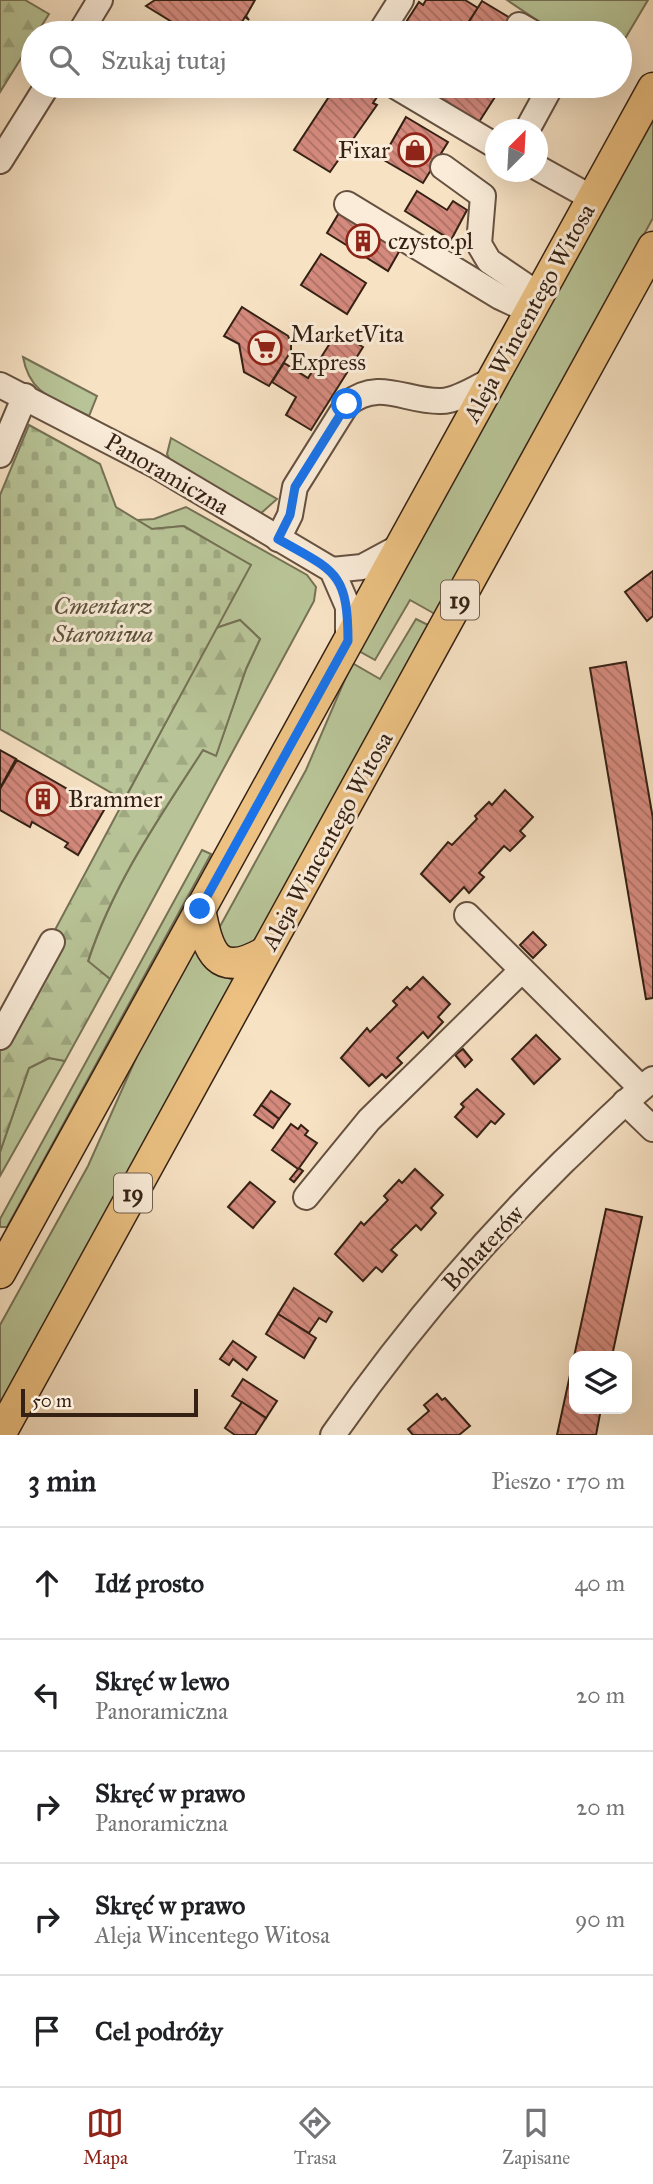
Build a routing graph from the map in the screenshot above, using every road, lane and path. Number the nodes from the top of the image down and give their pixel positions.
1 (100, 0) edge
2 (401, 0) edge
3 (87, 21) edge
4 (388, 21) edge
5 (653, 88) edge
6 (38, 98) edge
7 (414, 98) edge
8 (544, 98) edge
9 (533, 119) edge
10 (485, 140) edge
11 (4, 145) edge
12 (443, 167) dead end
13 (548, 175) edge
14 (592, 198) junction
15 (347, 204) dead end
16 (653, 247) edge
17 (534, 303) junction
18 (492, 380) junction
19 (0, 385) edge
20 (25, 396) junction
21 (0, 455) edge
22 (278, 539) junction
23 (401, 546) junction
24 (332, 570) junction
25 (348, 641) junction
26 (200, 909) junction
27 (467, 915) dead end
28 (52, 942) dead end
29 (265, 952) junction
30 (520, 971) junction
31 (0, 1037) edge
32 (640, 1089) edge
33 (653, 1129) edge
34 (306, 1197) dead end
35 (7, 1242) edge
36 (0, 1273) edge
37 (0, 1435) edge
38 (333, 1435) edge

1 - 3 street
2 - 4 street
5 - 14 main road, Aleja Wincentego Witosa
6 - 11 street
7 - 10 street
8 - 9 street
12 - 17 street
13 - 14 street
14 - 17 main road, Aleja Wincentego Witosa
15 - 17 street
16 - 29 main road, Aleja Wincentego Witosa / 19
17 - 18 main road, Aleja Wincentego Witosa
18 - 22 street
18 - 23 main road, Aleja Wincentego Witosa
19 - 20 street, Panoramiczna
20 - 21 street
20 - 22 street, Panoramiczna
22 - 24 street, Panoramiczna
23 - 24 street
23 - 25 main road, Aleja Wincentego Witosa
24 - 25 street
25 - 26 main road, Aleja Wincentego Witosa
26 - 29 main road
26 - 35 main road, Aleja Wincentego Witosa
27 - 30 street
28 - 31 street
29 - 37 main road, Aleja Wincentego Witosa / 19
30 - 32 street
30 - 34 street
32 - 33 street
32 - 38 street, Bohaterów
35 - 36 main road, Aleja Wincentego Witosa

